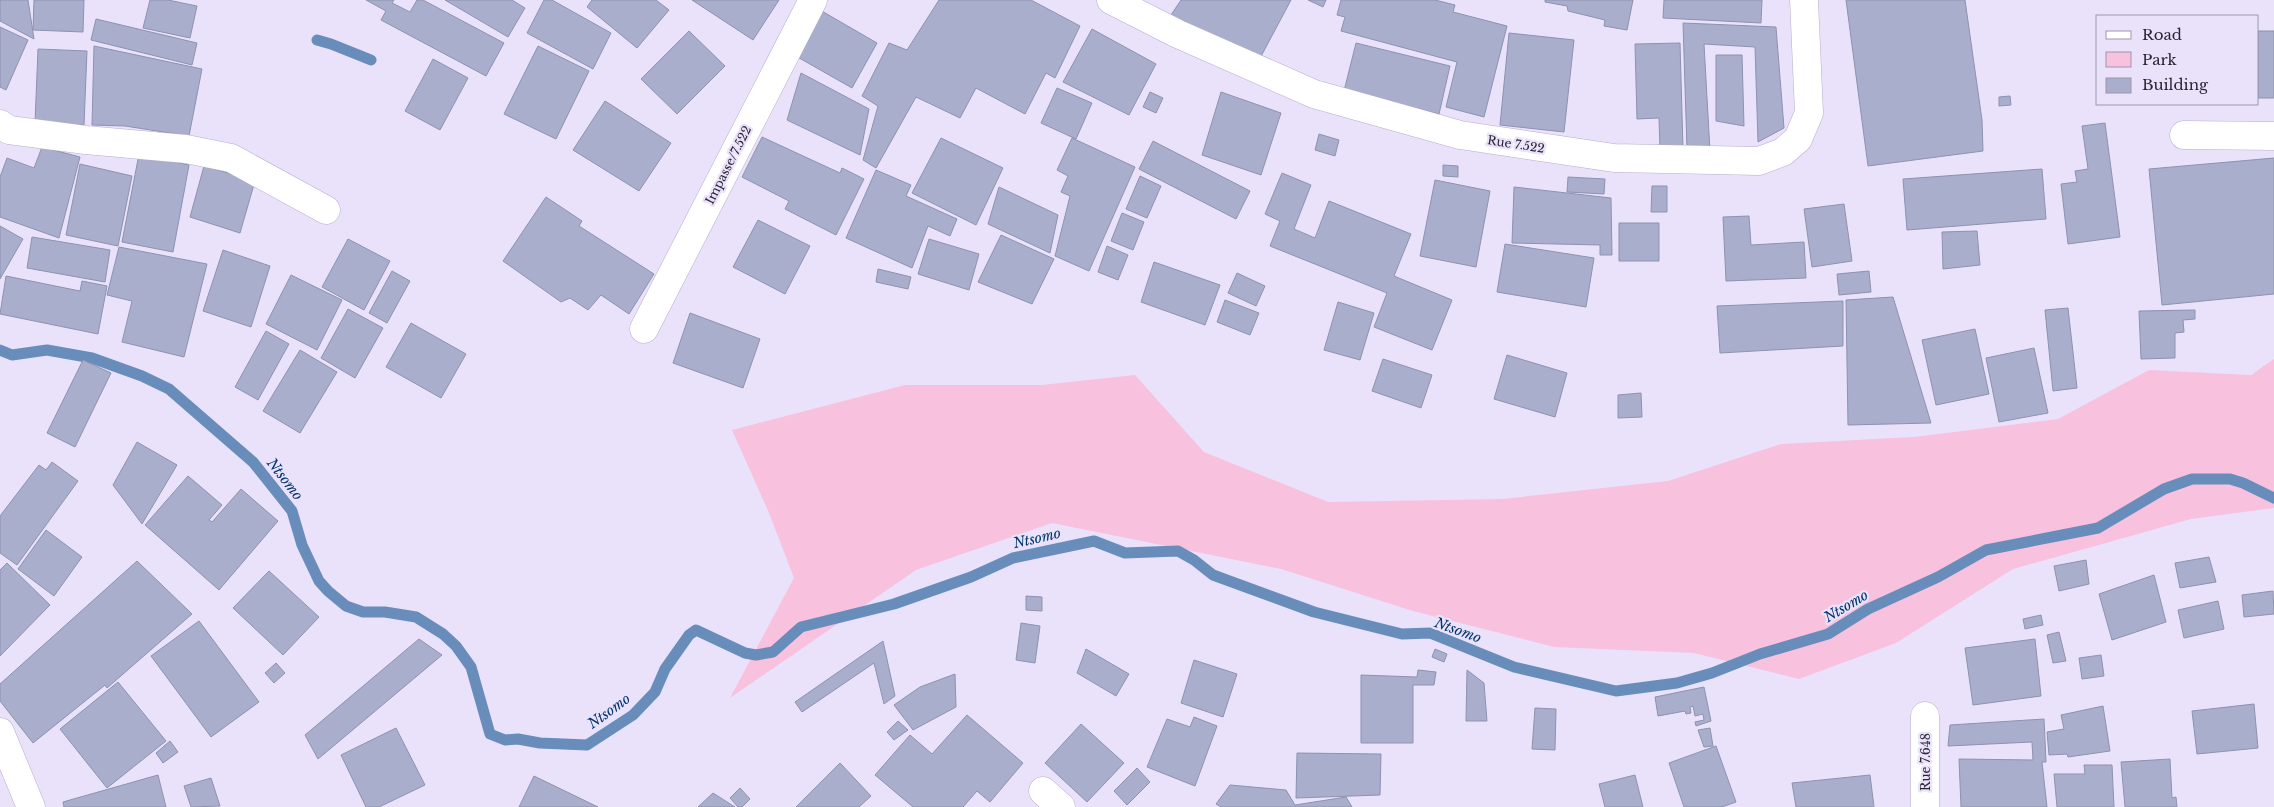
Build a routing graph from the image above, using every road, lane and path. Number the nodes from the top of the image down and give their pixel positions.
1 (813, 0) edge
2 (1111, 0) edge
3 (1804, 0) edge
4 (0, 124) edge
5 (2184, 135) dead end
6 (2274, 136) edge
7 (326, 210) dead end
8 (644, 329) dead end
9 (1926, 716) dead end
10 (0, 732) edge
11 (7, 769) edge
12 (32, 807) edge
13 (1925, 807) edge

1 - 8 street, Impasse/7.522
2 - 3 street, Rue 7.522
4 - 7 street
5 - 6 street
9 - 13 street, Rue 7.648
10 - 11 street
11 - 12 street

